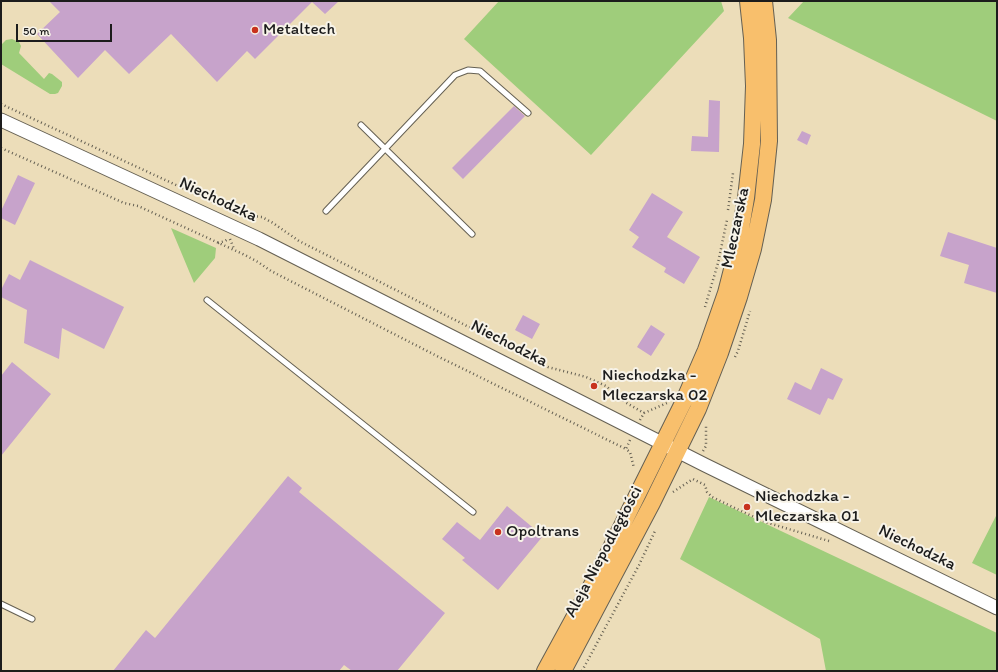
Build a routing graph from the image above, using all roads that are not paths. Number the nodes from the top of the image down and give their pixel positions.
1 (748, 1) edge
2 (764, 1) edge
3 (528, 113) dead end
4 (1, 120) edge
5 (361, 125) dead end
6 (385, 148) junction
7 (326, 211) dead end
8 (472, 234) dead end
9 (207, 300) dead end
10 (663, 442) junction
11 (678, 450) junction
12 (473, 512) dead end
13 (1, 604) edge
14 (997, 608) edge
15 (32, 619) dead end
16 (545, 671) edge
17 (563, 671) edge

1 - 10 main road, Mleczarska
2 - 11 main road, Mleczarska
3 - 6 lane
4 - 10 street, Niechodzka
5 - 6 lane
6 - 7 lane
6 - 8 lane
9 - 12 lane
10 - 11 street, Niechodzka
10 - 16 main road, Aleja Niepodległości
11 - 14 street, Niechodzka
11 - 17 main road, Aleja Niepodległości
13 - 15 lane

